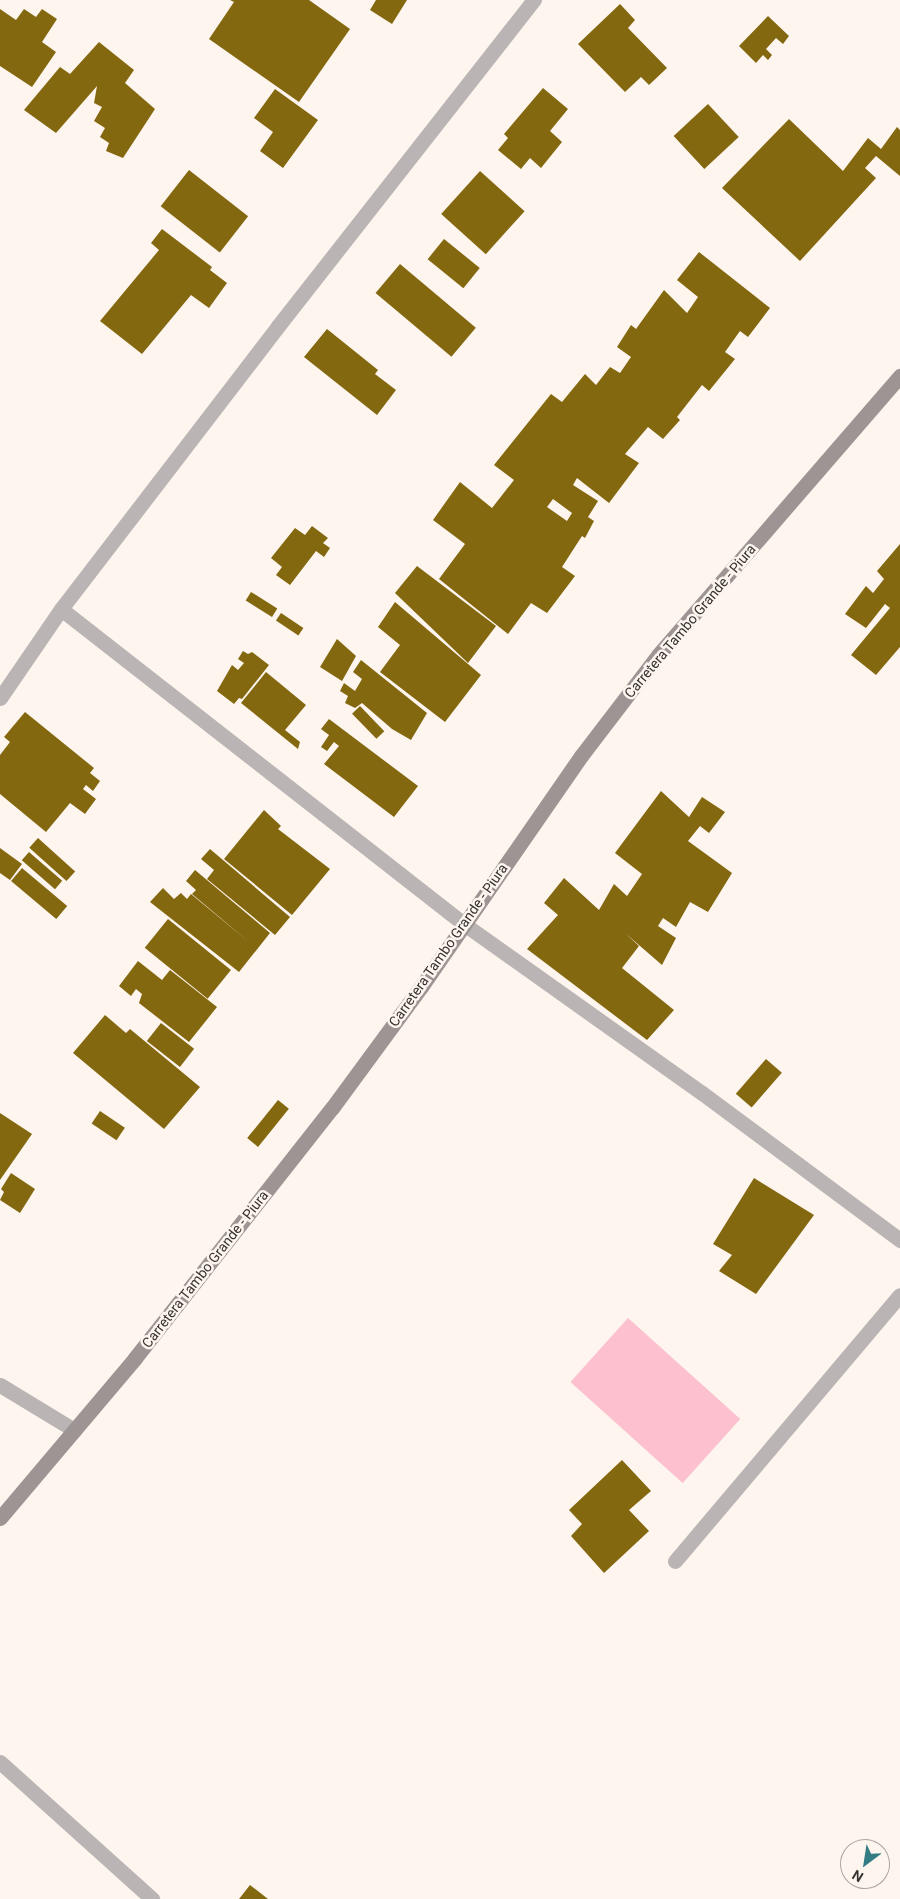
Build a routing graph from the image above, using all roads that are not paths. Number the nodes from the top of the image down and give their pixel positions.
1 (534, 0) edge
2 (900, 376) edge
3 (61, 610) junction
4 (0, 698) edge
5 (464, 924) junction
6 (900, 1240) edge
7 (900, 1295) edge
8 (0, 1385) edge
9 (74, 1430) junction
10 (0, 1518) edge
11 (676, 1561) dead end
12 (0, 1762) edge
13 (152, 1899) edge

1 - 3 street
2 - 5 main road, Carretera Tambo Grande - Piura
3 - 4 street
3 - 5 street
5 - 6 street
5 - 9 main road, Carretera Tambo Grande - Piura
7 - 11 street
8 - 9 street
9 - 10 main road, Carretera Tambo Grande - Piura
12 - 13 street

